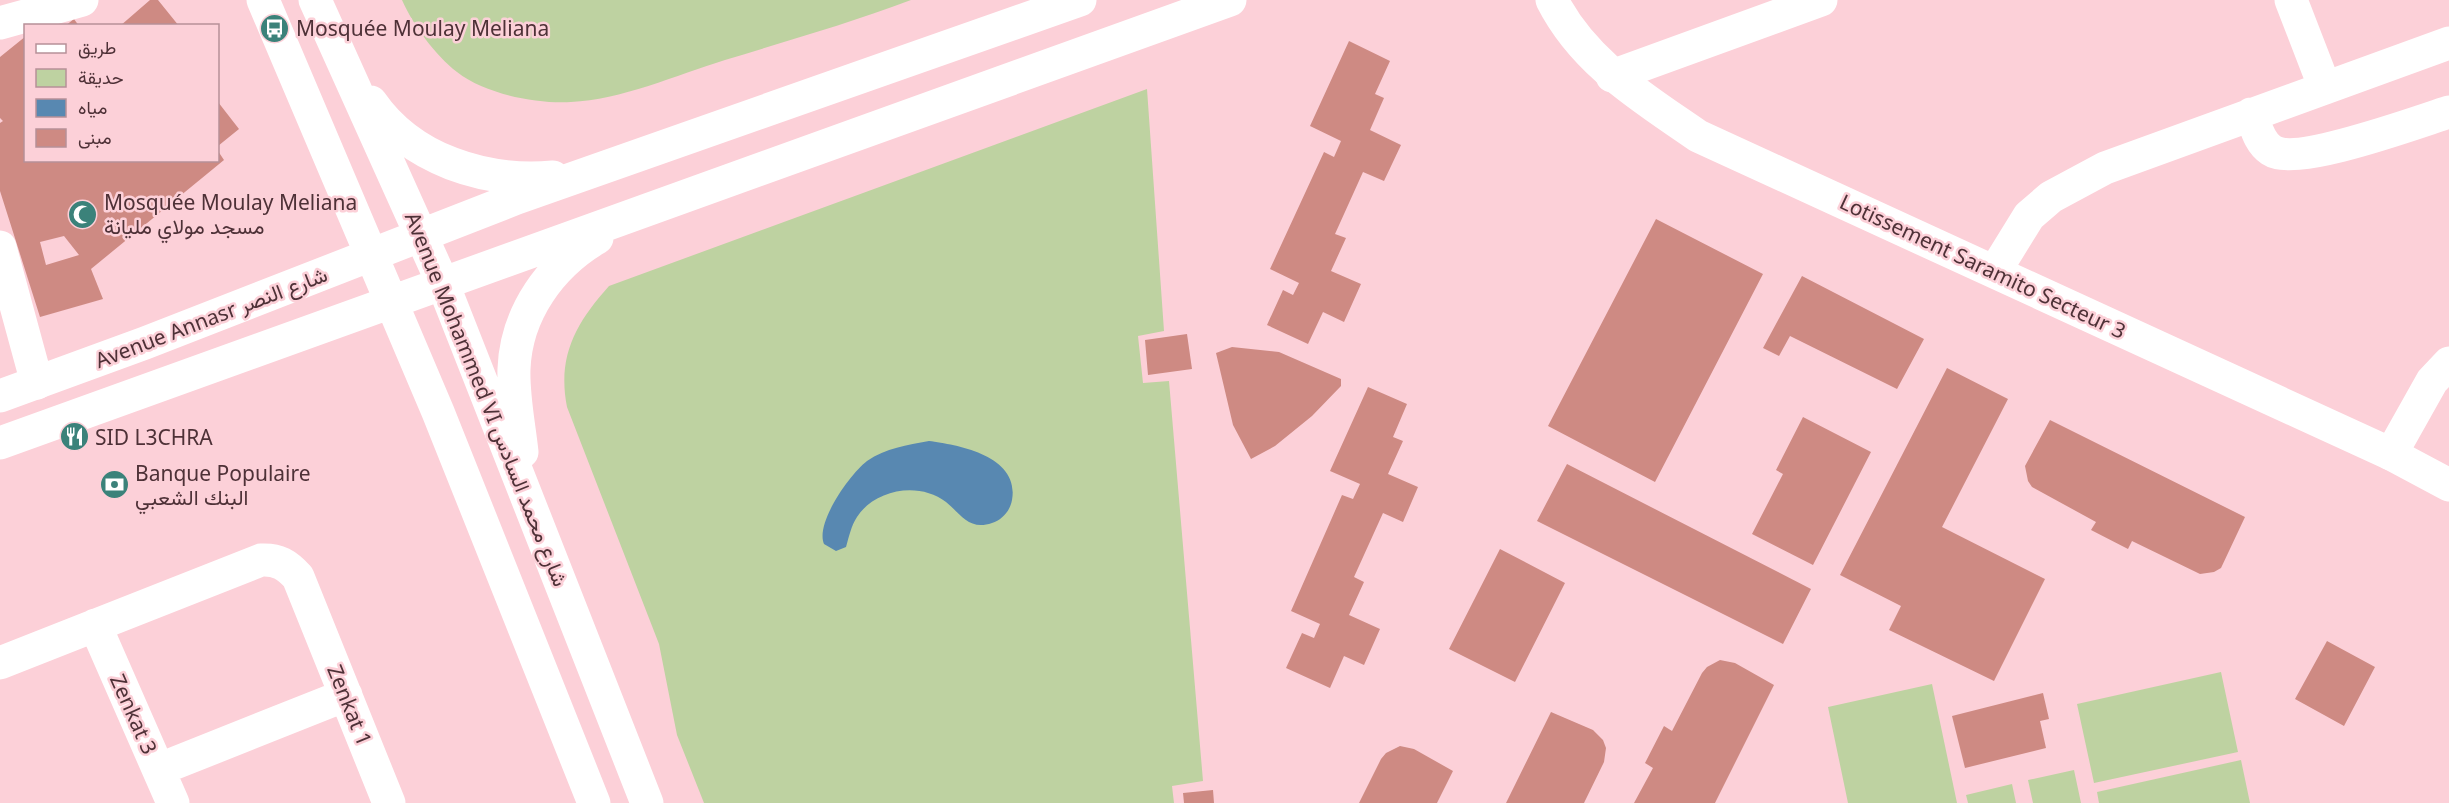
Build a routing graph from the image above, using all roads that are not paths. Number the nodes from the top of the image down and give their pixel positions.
1 (82, 0) edge
2 (263, 0) edge
3 (315, 0) edge
4 (1080, 0) edge
5 (1230, 0) edge
6 (1552, 0) edge
7 (1821, 0) edge
8 (2291, 0) edge
9 (0, 23) edge
10 (2449, 43) edge
11 (343, 63) junction
12 (1612, 76) junction
13 (2325, 88) junction
14 (2449, 112) edge
15 (2251, 114) junction
16 (604, 167) junction
17 (645, 210) junction
18 (422, 236) junction
19 (0, 247) edge
20 (372, 256) junction
21 (1995, 271) junction
22 (443, 284) junction
23 (392, 303) junction
24 (2449, 363) edge
25 (37, 383) junction
26 (0, 396) edge
27 (0, 443) edge
28 (2391, 454) junction
29 (2449, 484) edge
30 (530, 504) junction
31 (94, 625) junction
32 (0, 663) edge
33 (346, 695) junction
34 (160, 769) junction
35 (173, 803) edge
36 (389, 803) edge
37 (594, 803) edge
38 (647, 803) edge

1 - 9 main road
2 - 20 main road
3 - 11 main road, Avenue Mohammed VI شارع محمد السادس
4 - 16 main road
5 - 17 main road
6 - 12 main road, Lotissement Saramito Secteur 3
7 - 12 main road
8 - 13 main road
10 - 13 main road
11 - 16 main road
11 - 18 main road, Avenue Mohammed VI شارع محمد السادس
12 - 21 main road, Lotissement Saramito Secteur 3
13 - 15 main road
14 - 15 main road
15 - 21 main road
16 - 18 main road, Avenue Annasr شارع النصر
17 - 22 main road
17 - 30 main road
18 - 20 main road, Avenue Annasr شارع النصر
18 - 22 main road, Avenue Mohammed VI شارع محمد السادس
19 - 25 main road
20 - 23 main road
20 - 25 main road, Avenue Annasr شارع النصر
21 - 28 main road, Lotissement Saramito Secteur 3
22 - 23 main road
22 - 30 main road, Avenue Mohammed VI شارع محمد السادس
23 - 27 main road
23 - 37 main road
24 - 28 main road
25 - 26 main road, Avenue Annasr شارع النصر
28 - 29 main road, Lotissement Saramito Secteur 3
30 - 38 main road, Avenue Mohammed VI شارع محمد السادس
31 - 32 main road
31 - 33 main road, Zenkat 1
31 - 34 main road, Zenkat 3
33 - 34 main road
33 - 36 main road, Zenkat 1
34 - 35 main road, Zenkat 3

